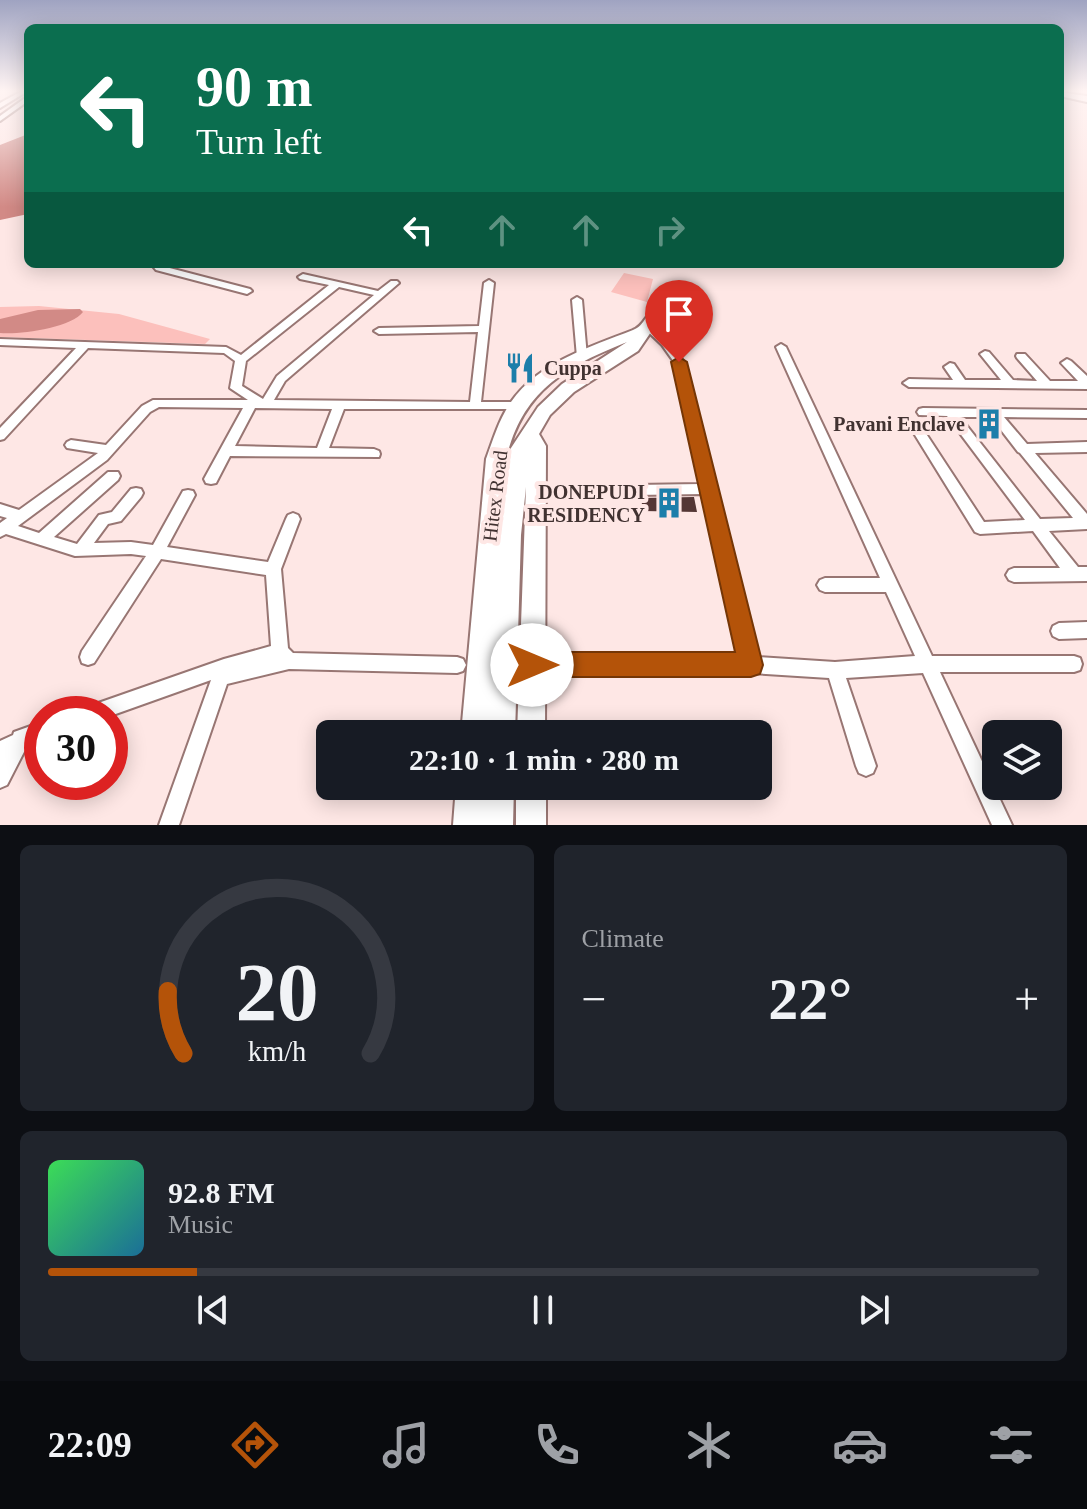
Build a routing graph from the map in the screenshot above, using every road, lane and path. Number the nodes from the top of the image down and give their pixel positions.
1 (159, 268) edge
2 (303, 277) dead end
3 (394, 283) dead end
4 (489, 283) dead end
5 (337, 284) junction
6 (247, 291) dead end
7 (374, 292) dead end
8 (577, 300) dead end
9 (659, 310) dead end
10 (484, 329) junction
11 (643, 330) junction
12 (379, 331) dead end
13 (1, 343) edge
14 (85, 345) junction
15 (781, 347) dead end
16 (985, 354) dead end
17 (1021, 356) dead end
18 (582, 357) junction
19 (241, 360) junction
20 (1067, 363) dead end
21 (950, 367) dead end
22 (909, 383) dead end
23 (1087, 384) edge
24 (963, 385) junction
25 (1011, 385) junction
26 (1047, 385) junction
27 (251, 404) junction
28 (266, 404) junction
29 (340, 404) junction
30 (475, 405) junction
31 (518, 406) junction
32 (923, 412) dead end
33 (950, 412) junction
34 (994, 413) junction
35 (1087, 414) edge
36 (919, 432) dead end
37 (529, 433) junction
38 (0, 436) edge
39 (71, 445) dead end
40 (1087, 447) edge
41 (1022, 449) junction
42 (110, 450) junction
43 (226, 451) junction
44 (321, 453) junction
45 (374, 454) dead end
46 (113, 476) dead end
47 (211, 479) dead end
48 (635, 490) dead end
49 (136, 493) dead end
50 (188, 495) dead end
51 (706, 498) junction
52 (0, 510) edge
53 (20, 516) junction
54 (293, 519) dead end
55 (1087, 523) edge
56 (1038, 526) junction
57 (2, 529) edge
58 (42, 539) junction
59 (81, 550) junction
60 (157, 552) junction
61 (273, 569) junction
62 (1081, 574) edge
63 (1014, 575) dead end
64 (825, 585) dead end
65 (891, 585) junction
66 (1087, 630) edge
67 (1059, 631) dead end
68 (88, 657) dead end
69 (285, 657) junction
70 (927, 664) junction
71 (1074, 664) dead end
72 (457, 665) dead end
73 (532, 665) junction
74 (751, 665) junction
75 (232, 669) junction
76 (835, 670) junction
77 (128, 702) edge
78 (476, 720) edge
79 (502, 720) edge
80 (531, 720) edge
81 (22, 739) joint
82 (0, 751) edge
83 (866, 766) dead end
84 (0, 778) edge
85 (470, 800) edge
86 (499, 800) edge
87 (531, 800) edge
88 (169, 825) edge
89 (468, 825) edge
90 (498, 825) edge
91 (531, 825) edge
92 (1002, 825) edge

1 - 6 street
2 - 5 street
3 - 28 street
4 - 10 street
5 - 7 street
5 - 19 street
8 - 18 street
9 - 11 street, Hitex Road
10 - 12 street
10 - 30 street
11 - 18 street, Hitex Road
11 - 37 street, Hitex Road
11 - 51 street
13 - 14 street
14 - 19 street
14 - 38 street
15 - 65 street
16 - 25 street
17 - 26 street
18 - 31 street, Hitex Road
19 - 28 street
20 - 23 street
21 - 24 street
22 - 24 street
23 - 26 street
24 - 25 street
25 - 26 street
27 - 28 street
27 - 42 street
27 - 43 street
28 - 29 street
29 - 30 street
29 - 44 street
30 - 31 street
31 - 78 street, Hitex Road
32 - 33 street
33 - 34 street
33 - 56 street
34 - 35 street
34 - 41 street
36 - 56 street
37 - 73 street
37 - 79 street, Hitex Road
39 - 42 street
40 - 41 street
41 - 55 street
42 - 53 street
43 - 44 street
43 - 47 street
44 - 45 street
46 - 58 street
48 - 51 street
49 - 59 street
50 - 60 street
51 - 74 street
52 - 53 street
53 - 57 street
54 - 61 street
55 - 56 street
56 - 62 street
57 - 58 street
58 - 59 street
59 - 60 street
60 - 61 street
60 - 68 street
61 - 69 street
62 - 63 street
64 - 65 street
65 - 70 street
66 - 67 street
69 - 72 street
69 - 75 street
70 - 71 street
70 - 76 street
70 - 92 street
73 - 74 street
73 - 80 street
74 - 76 street
75 - 77 street
75 - 88 street
76 - 83 street
81 - 82 street
81 - 84 street
85 - 89 street
86 - 90 street
87 - 91 street

